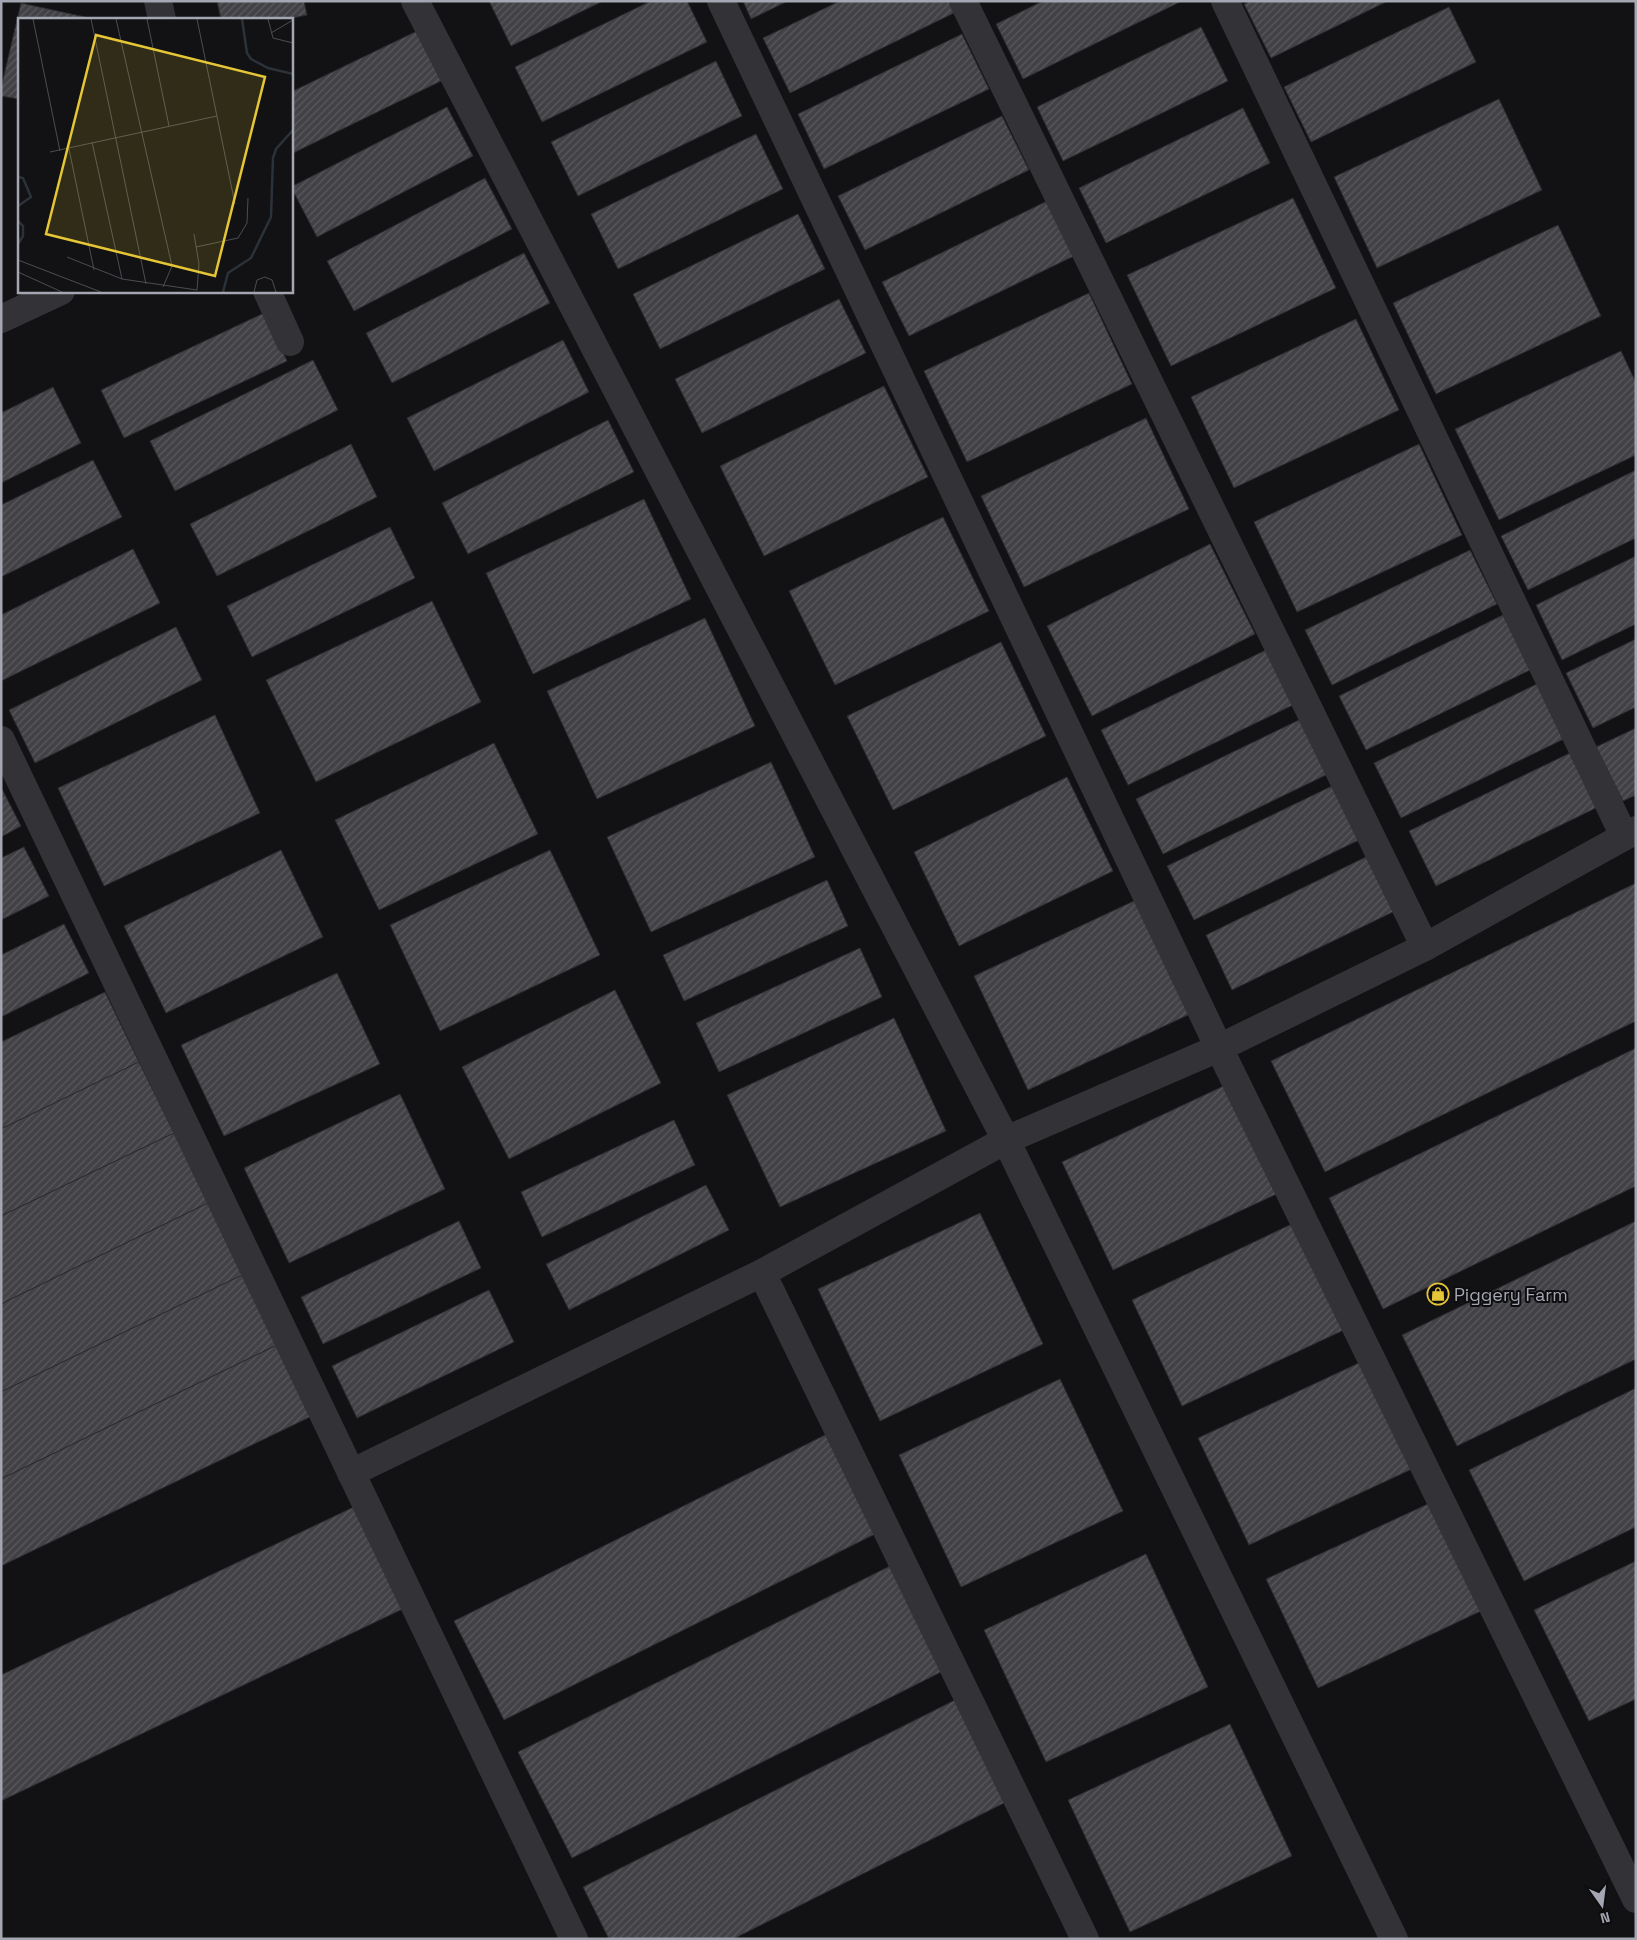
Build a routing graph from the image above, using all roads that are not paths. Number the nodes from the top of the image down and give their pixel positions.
1 (158, 1) edge
2 (415, 1) edge
3 (721, 1) edge
4 (963, 1) edge
5 (1225, 1) edge
6 (162, 18) edge
7 (59, 292) edge
8 (268, 292) edge
9 (1, 319) edge
10 (290, 342) dead end
11 (1, 740) edge
12 (1630, 833) edge
13 (1425, 947) junction
14 (1219, 1048) junction
15 (1006, 1140) junction
16 (762, 1273) junction
17 (351, 1473) junction
18 (1636, 1899) edge
19 (574, 1939) edge
20 (1085, 1939) edge
21 (1394, 1939) edge

1 - 6 lane
2 - 15 lane
3 - 14 lane
4 - 13 lane
5 - 12 lane
7 - 9 lane
8 - 10 lane
11 - 17 lane
12 - 13 lane
13 - 14 lane
14 - 15 lane
14 - 18 lane
15 - 16 lane
15 - 21 lane
16 - 17 lane
16 - 20 lane
17 - 19 lane

